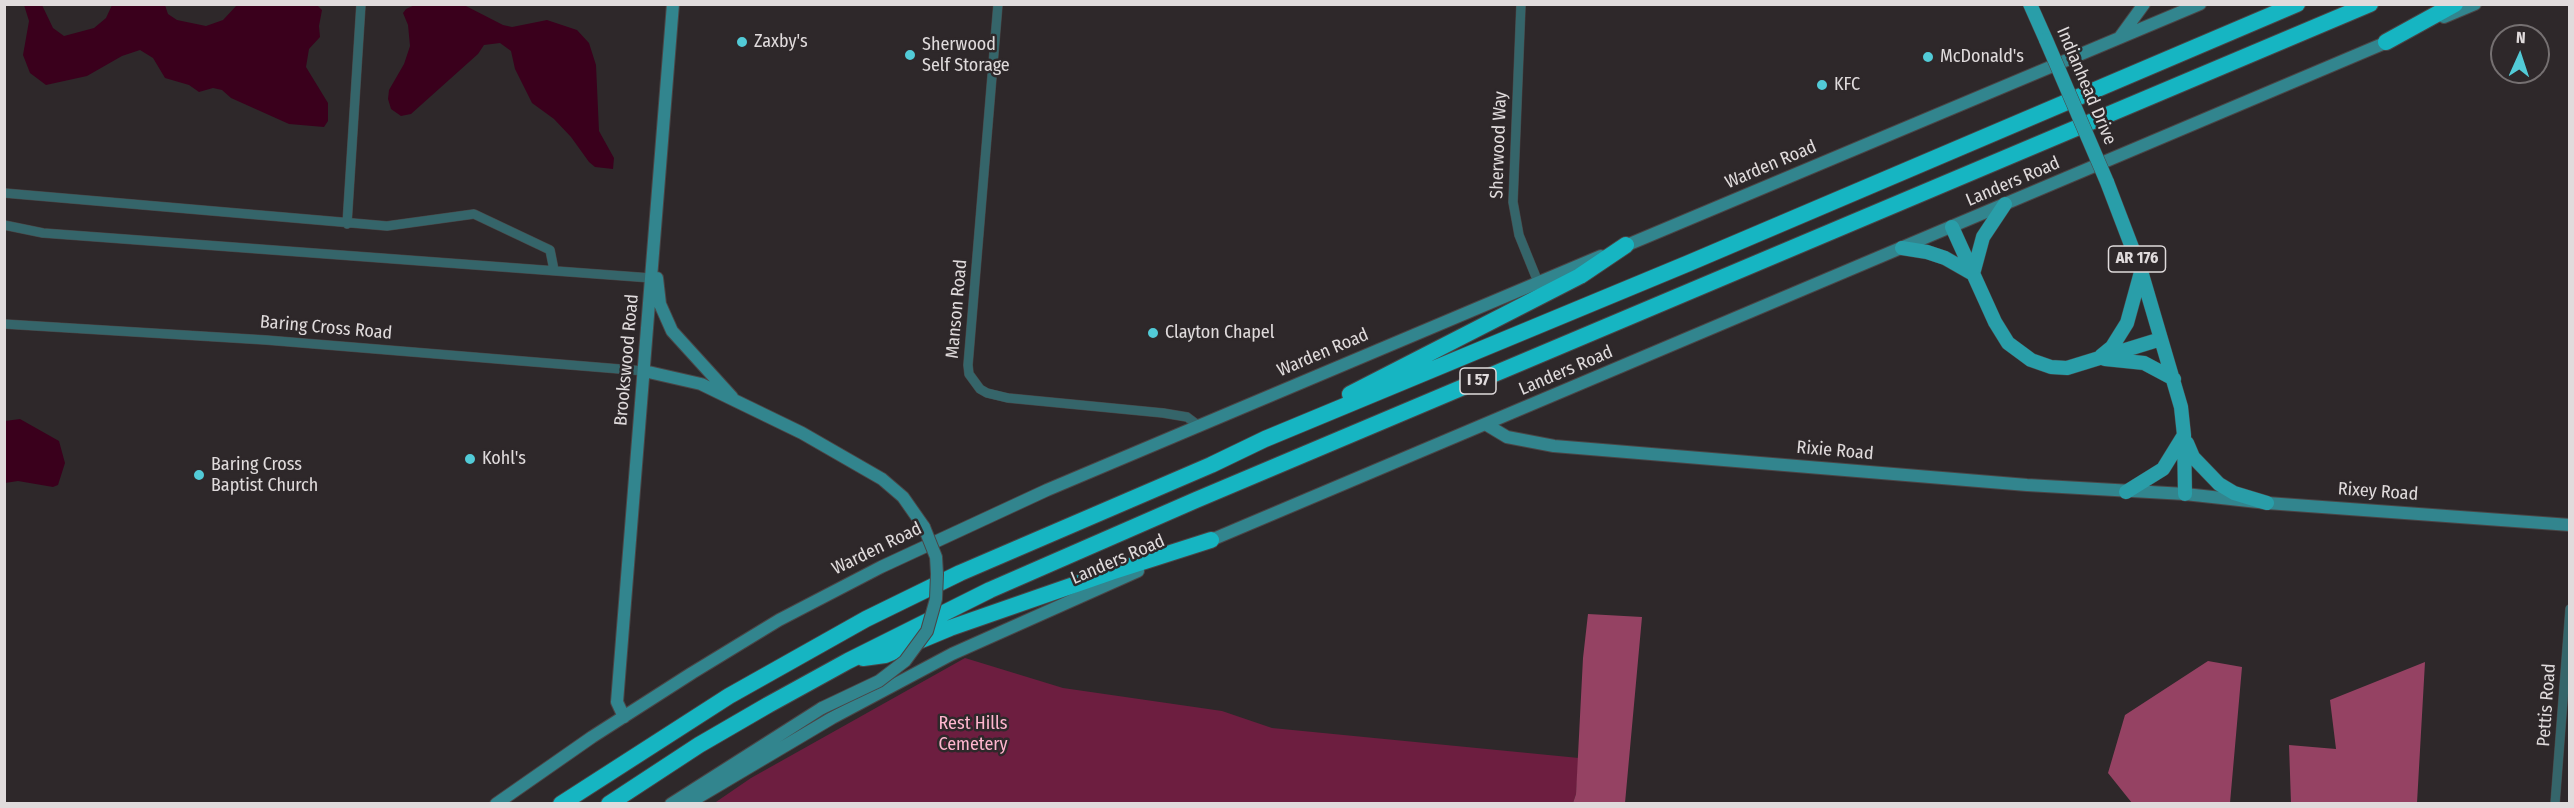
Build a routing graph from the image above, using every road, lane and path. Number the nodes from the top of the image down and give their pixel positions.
1 (361, 4) edge
2 (673, 4) edge
3 (998, 4) edge
4 (1521, 4) edge
5 (2030, 4) edge
6 (2144, 4) edge
7 (2200, 4) edge
8 (2297, 4) edge
9 (2370, 4) edge
10 (2455, 4) edge
11 (2475, 4) edge
12 (2118, 39) junction
13 (2386, 42) junction
14 (4, 194) edge
15 (2005, 204) junction
16 (346, 224) junction
17 (4, 225) edge
18 (1952, 227) junction
19 (1626, 245) junction
20 (1902, 248) junction
21 (654, 253) junction
22 (554, 270) junction
23 (2141, 271) junction
24 (1973, 274) junction
25 (651, 278) junction
26 (1538, 282) junction
27 (4, 324) edge
28 (2162, 339) junction
29 (2097, 359) junction
30 (644, 371) junction
31 (2174, 379) junction
32 (734, 399) junction
33 (1486, 425) junction
34 (1199, 426) junction
35 (2184, 435) junction
36 (1264, 439) junction
37 (2126, 492) junction
38 (2185, 494) junction
39 (2267, 503) junction
40 (2570, 525) edge
41 (1210, 540) junction
42 (2570, 609) edge
43 (848, 661) junction
44 (624, 717) junction
45 (495, 804) edge
46 (561, 804) edge
47 (609, 804) edge
48 (671, 804) edge
49 (687, 804) edge
50 (2555, 804) edge

1 - 16 street
2 - 21 main road, Brookswood Road
3 - 34 street, Manson Road
4 - 26 street, Sherwood Way
5 - 23 main road, Indianhead Drive / AR 176, bridge
6 - 12 main road
7 - 12 main road, Warden Road
8 - 36 highway, I 57
9 - 43 highway, I 57
10 - 13 highway
11 - 13 main road, Landers Road
12 - 19 main road, Warden Road
13 - 15 main road, Landers Road
14 - 16 street
15 - 18 main road, Landers Road
15 - 24 main road
16 - 22 street
17 - 22 street
18 - 20 main road, Landers Road
18 - 24 main road
19 - 26 main road, Warden Road
19 - 36 highway
20 - 24 main road
20 - 33 main road, Landers Road
21 - 25 main road, Brookswood Road
21 - 32 main road
22 - 25 street
23 - 28 main road, AR 176
23 - 29 main road
24 - 29 main road
25 - 30 main road, Brookswood Road
26 - 34 main road, Warden Road
27 - 30 street, Baring Cross Road
28 - 29 main road
28 - 31 main road
29 - 31 main road
30 - 32 main road
30 - 44 main road, Brookswood Road
31 - 35 main road
32 - 48 main road, bridge
33 - 37 main road, Rixie Road
33 - 41 main road, Landers Road
34 - 44 main road, Warden Road
35 - 37 main road
35 - 38 main road
35 - 39 main road
36 - 46 highway, I 57
37 - 38 main road, Rixie Road
38 - 39 main road, Rixey Road
39 - 40 main road, Rixey Road
41 - 43 highway
41 - 49 main road, Landers Road
42 - 50 street, Pettis Road
43 - 47 highway, I 57
44 - 45 main road, Warden Road

